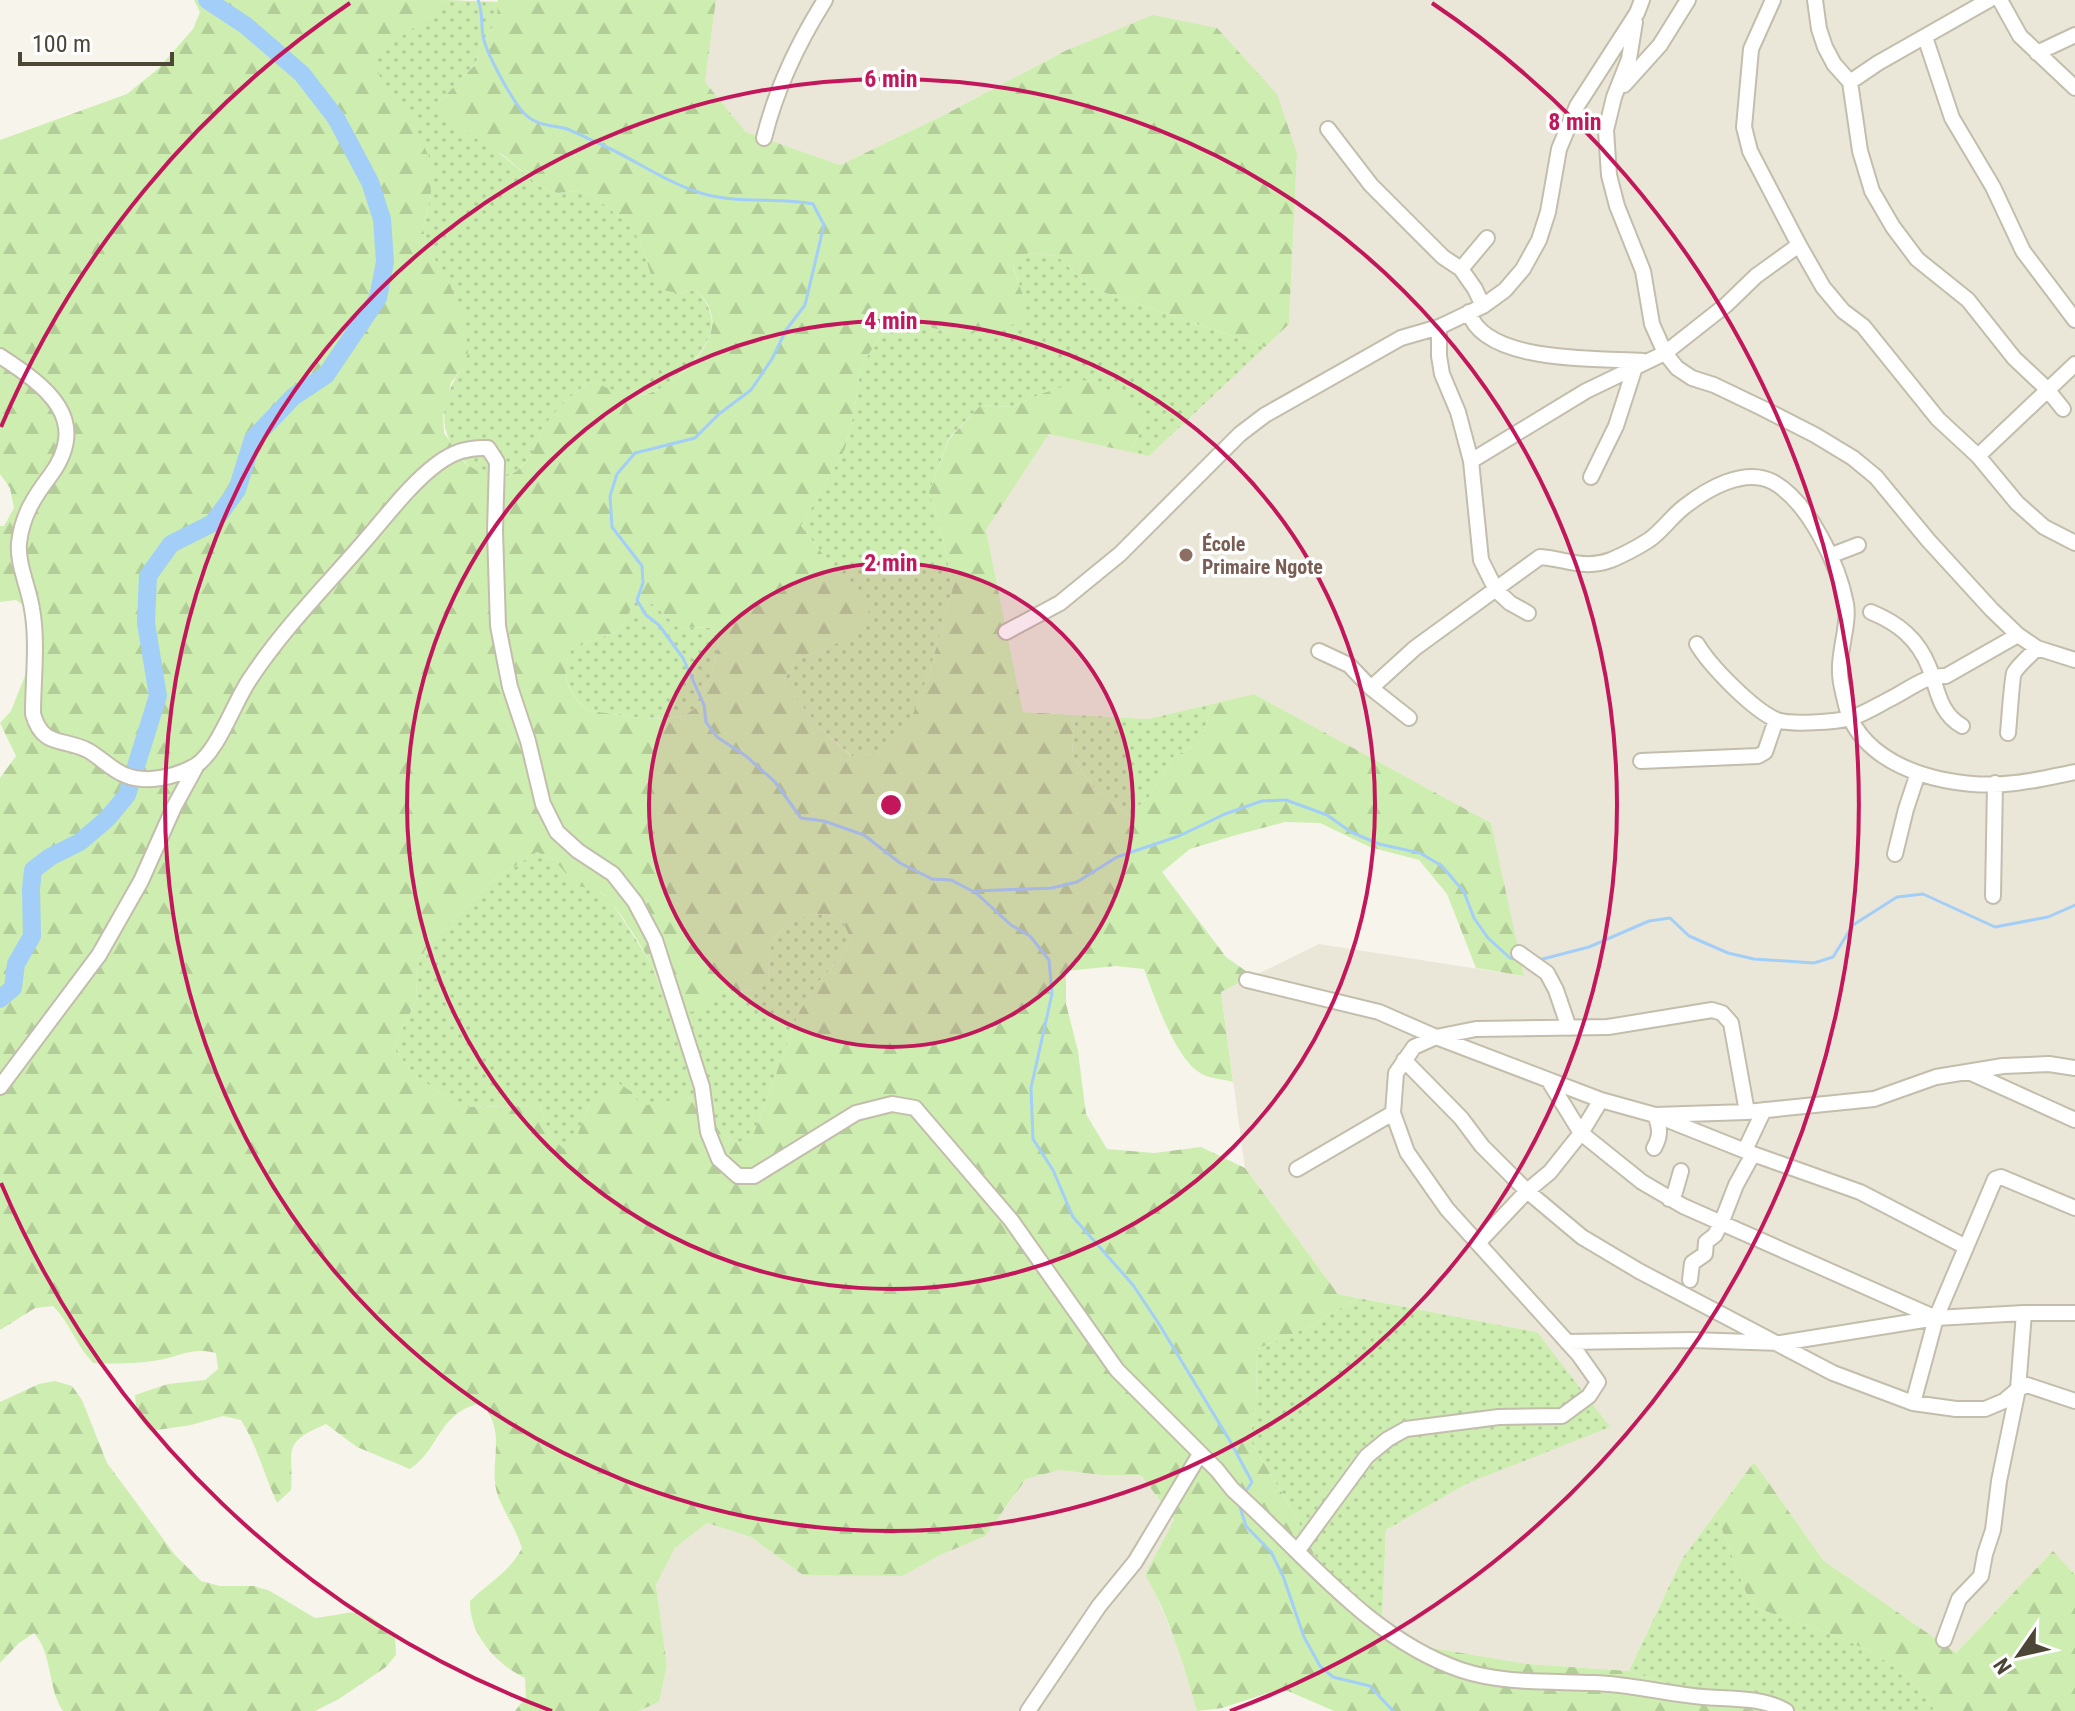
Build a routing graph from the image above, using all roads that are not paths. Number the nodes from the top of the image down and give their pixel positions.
1 (825, 0) edge
2 (1688, 0) edge
3 (1773, 0) edge
4 (1815, 0) edge
5 (1989, 0) edge
6 (2000, 0) edge
7 (1639, 7) edge
8 (2075, 35) edge
9 (1925, 37) junction
10 (2037, 53) junction
11 (1850, 82) junction
12 (2075, 88) edge
13 (1614, 97) junction
14 (1328, 129) dead end
15 (764, 138) dead end
16 (1487, 238) dead end
17 (1799, 245) junction
18 (1461, 269) junction
19 (1476, 309) junction
20 (2075, 320) edge
21 (1439, 327) junction
22 (1665, 353) junction
23 (0, 356) edge
24 (1641, 364) junction
25 (2075, 364) edge
26 (2047, 389) junction
27 (2063, 409) dead end
28 (1978, 456) junction
29 (1471, 461) junction
30 (1591, 477) dead end
31 (2075, 543) edge
32 (1858, 545) dead end
33 (1832, 555) junction
34 (1496, 590) junction
35 (1871, 612) dead end
36 (1528, 613) dead end
37 (1006, 632) dead end
38 (2018, 635) junction
39 (1697, 644) dead end
40 (2037, 648) junction
41 (1319, 651) dead end
42 (2075, 660) edge
43 (1932, 675) junction
44 (1371, 688) junction
45 (1409, 718) dead end
46 (1850, 718) junction
47 (1776, 720) junction
48 (1962, 726) dead end
49 (2008, 733) dead end
50 (1641, 761) dead end
51 (197, 765) junction
52 (2075, 772) edge
53 (1918, 773) junction
54 (1995, 783) junction
55 (1895, 854) dead end
56 (1993, 896) dead end
57 (1519, 953) dead end
58 (1247, 980) dead end
59 (1569, 1028) junction
60 (1436, 1037) junction
61 (1404, 1060) junction
62 (2075, 1068) edge
63 (1967, 1071) junction
64 (1549, 1081) junction
65 (0, 1087) edge
66 (1601, 1100) junction
67 (1764, 1110) junction
68 (1747, 1112) junction
69 (1393, 1113) junction
70 (1655, 1115) junction
71 (2075, 1120) edge
72 (1581, 1133) junction
73 (1654, 1148) dead end
74 (1749, 1152) junction
75 (1297, 1169) dead end
76 (1681, 1171) dead end
77 (1527, 1191) junction
78 (1669, 1199) junction
79 (2075, 1208) edge
80 (1722, 1221) junction
81 (1478, 1243) junction
82 (1966, 1247) junction
83 (1690, 1280) dead end
84 (2024, 1313) junction
85 (2075, 1313) edge
86 (1936, 1318) junction
87 (1567, 1342) junction
88 (1781, 1343) junction
89 (2018, 1389) junction
90 (2075, 1401) edge
91 (1913, 1403) junction
92 (1200, 1454) junction
93 (1298, 1550) junction
94 (1944, 1640) dead end
95 (1028, 1711) edge
96 (1786, 1711) edge

1 - 15 street
2 - 13 street
3 - 17 street
4 - 11 street
5 - 9 street
6 - 10 street
7 - 13 street
7 - 19 street
8 - 10 street
9 - 11 street
9 - 20 street
10 - 12 street
11 - 26 street
13 - 22 street
14 - 18 street
16 - 18 street
17 - 22 street
17 - 28 street
18 - 19 street
19 - 21 street
19 - 24 street
21 - 29 street
21 - 37 street
22 - 24 street
22 - 38 street
23 - 51 street
24 - 29 street
24 - 30 street
25 - 26 street
26 - 27 street
26 - 28 street
28 - 31 street
29 - 34 street
32 - 33 street
33 - 34 street
33 - 46 street
34 - 36 street
34 - 44 street
35 - 43 street
38 - 40 street
38 - 43 street
39 - 47 street
40 - 42 street
40 - 49 street
41 - 44 street
43 - 46 street
43 - 48 street
44 - 45 street
46 - 47 street
46 - 53 street
47 - 50 street
51 - 65 street
51 - 92 street
52 - 54 street
53 - 54 street
53 - 55 street
54 - 56 street
57 - 59 street
58 - 60 street
59 - 60 street
59 - 68 street
60 - 61 street
60 - 64 street
61 - 69 street
61 - 77 street
62 - 63 street
63 - 67 street
63 - 71 street
64 - 66 street
64 - 72 street
66 - 70 street
66 - 72 street
67 - 68 street
67 - 74 street
68 - 70 street
69 - 75 street
69 - 81 street
70 - 73 street
70 - 74 street
72 - 77 street
72 - 78 street
74 - 80 street
74 - 82 street
76 - 78 street
77 - 81 street
77 - 88 street
78 - 80 street
79 - 82 street
80 - 83 street
80 - 86 street
81 - 87 street
82 - 86 street
84 - 85 street
84 - 86 street
84 - 89 street
86 - 88 street
86 - 91 street
87 - 88 street
87 - 93 street
88 - 91 street
89 - 90 street
89 - 91 street
89 - 94 street
92 - 93 street
92 - 95 street
93 - 96 street

